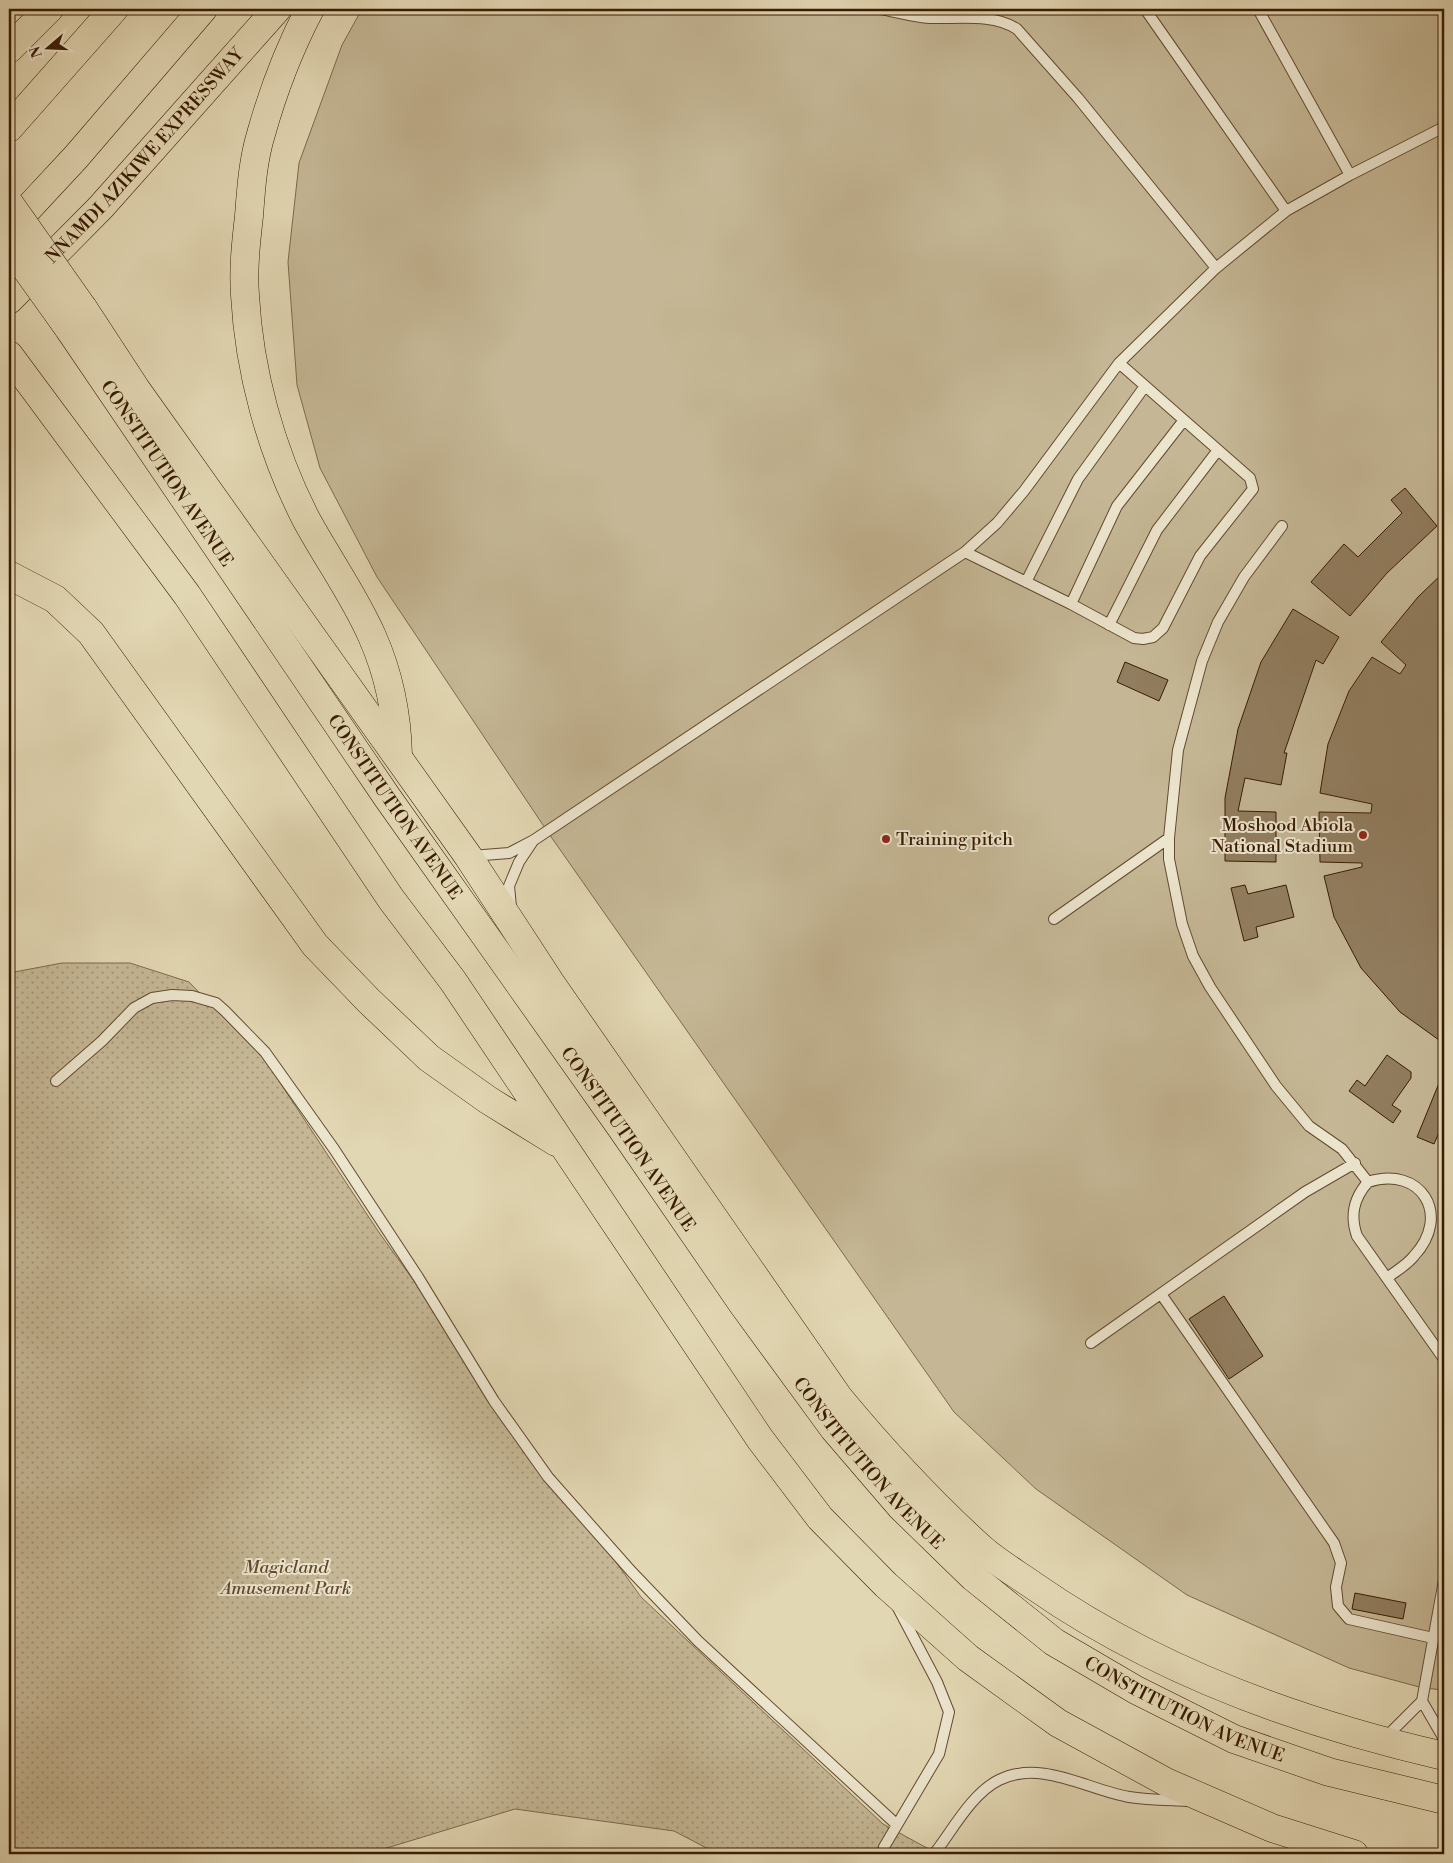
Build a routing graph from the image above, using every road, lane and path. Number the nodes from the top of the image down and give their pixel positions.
1 (48, 9) edge
2 (114, 9) edge
3 (203, 9) edge
4 (277, 9) edge
5 (310, 9) edge
6 (881, 9) edge
7 (1145, 9) edge
8 (1258, 9) edge
9 (9, 49) edge
10 (1444, 127) edge
11 (9, 128) edge
12 (1350, 174) junction
13 (9, 203) edge
14 (1286, 211) junction
15 (9, 229) edge
16 (9, 245) edge
17 (1216, 268) junction
18 (9, 300) edge
19 (75, 317) junction
20 (9, 355) edge
21 (1119, 363) junction
22 (94, 366) junction
23 (1145, 386) junction
24 (136, 389) junction
25 (1184, 420) junction
26 (1218, 450) junction
27 (1282, 526) dead end
28 (965, 552) junction
29 (9, 575) edge
30 (1026, 582) junction
31 (1071, 604) junction
32 (1109, 625) junction
33 (406, 766) junction
34 (1169, 838) junction
35 (534, 840) junction
36 (463, 849) junction
37 (1054, 919) dead end
38 (514, 926) junction
39 (56, 1081) dead end
40 (565, 1148) junction
41 (1355, 1163) junction
42 (1368, 1182) junction
43 (1387, 1278) junction
44 (1161, 1294) junction
45 (1092, 1343) dead end
46 (1444, 1359) edge
47 (1444, 1580) edge
48 (886, 1585) junction
49 (1075, 1614) junction
50 (1433, 1638) junction
51 (1422, 1701) junction
52 (1444, 1738) edge
53 (1234, 1739) junction
54 (1384, 1740) junction
55 (1444, 1756) edge
56 (1444, 1800) edge
57 (1215, 1803) junction
58 (896, 1824) junction
59 (888, 1854) edge
60 (934, 1854) edge
61 (1354, 1854) edge

1 - 9 highway
2 - 11 highway
3 - 15 highway
4 - 18 highway, NNAMDI AZIKIWE EXPRESSWAY
5 - 33 highway
6 - 17 lane
7 - 14 lane
8 - 12 lane
10 - 12 lane
12 - 14 lane
13 - 19 highway, bridge
14 - 17 lane
16 - 19 highway, CONSTITUTION AVENUE, bridge
17 - 21 lane
19 - 22 highway, CONSTITUTION AVENUE
19 - 24 highway
20 - 40 highway
21 - 23 lane
21 - 28 lane
22 - 24 highway
22 - 53 highway, CONSTITUTION AVENUE
23 - 25 lane
23 - 30 lane
24 - 33 highway
25 - 26 lane
25 - 31 lane
26 - 32 lane
26 - 32 lane
27 - 34 lane
28 - 30 lane
28 - 35 lane
29 - 40 highway
30 - 31 lane
31 - 32 lane
33 - 36 highway
34 - 37 lane
34 - 41 lane
35 - 36 lane
35 - 38 lane
36 - 38 highway
38 - 49 highway
39 - 58 lane
40 - 48 highway
41 - 42 lane
41 - 44 lane
42 - 43 lane
42 - 43 lane
43 - 46 lane
44 - 45 lane
44 - 50 lane
47 - 50 lane
48 - 57 highway
48 - 58 lane
49 - 53 highway
49 - 54 highway
50 - 51 lane
51 - 52 lane
51 - 54 lane
53 - 56 highway, CONSTITUTION AVENUE
54 - 55 highway
57 - 60 lane
57 - 61 highway
58 - 59 lane

